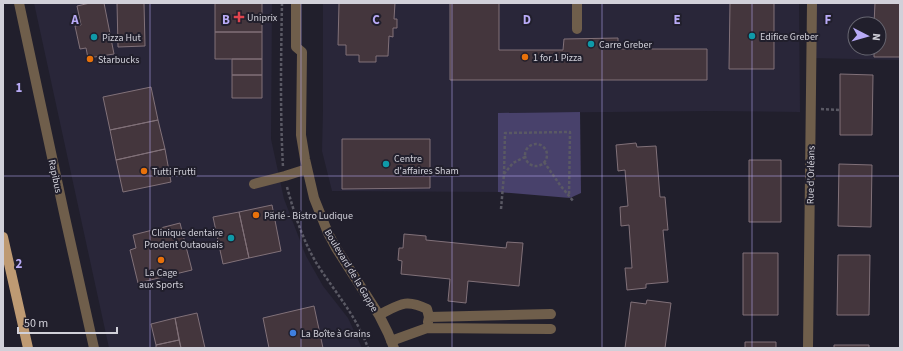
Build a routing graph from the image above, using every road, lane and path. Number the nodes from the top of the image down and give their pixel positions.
1 (19, 3) edge
2 (296, 3) edge
3 (577, 3) edge
4 (812, 3) edge
5 (577, 29) dead end
6 (811, 109) junction
7 (840, 110) dead end
8 (525, 157) junction
9 (544, 162) junction
10 (307, 169) junction
11 (504, 174) junction
12 (254, 184) dead end
13 (569, 196) junction
14 (574, 202) dead end
15 (501, 209) dead end
16 (3, 237) edge
17 (551, 314) dead end
18 (379, 315) junction
19 (429, 317) junction
20 (427, 328) junction
21 (551, 329) dead end
22 (393, 344) edge
23 (28, 348) edge
24 (94, 348) edge
25 (808, 348) edge

1 - 24 street, Rapibus
2 - 10 street, Boulevard de la Gappe
3 - 5 street
4 - 6 street, Rue d'Orléans
6 - 7 path
6 - 25 street, Rue d'Orléans
8 - 9 path
8 - 9 path
8 - 11 path
9 - 13 path
10 - 12 street
10 - 18 street, Boulevard de la Gappe
11 - 13 path
11 - 15 path
13 - 14 path
16 - 23 main road
17 - 19 street
18 - 19 street
18 - 22 street, Boulevard de la Gappe
19 - 20 street
20 - 21 street
20 - 22 street

